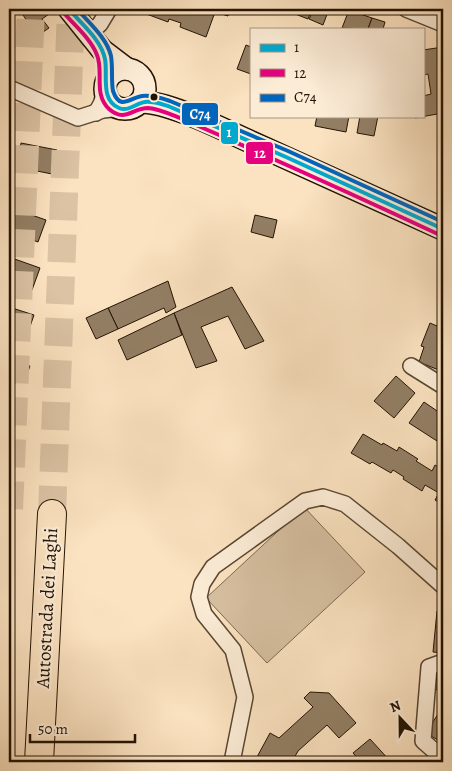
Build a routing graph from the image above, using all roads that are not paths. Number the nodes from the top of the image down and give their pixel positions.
1 (69, 9) edge
2 (109, 9) edge
3 (406, 9) edge
4 (438, 21) edge
5 (89, 34) junction
6 (102, 50) junction
7 (127, 69) junction
8 (106, 87) junction
9 (9, 88) edge
10 (136, 99) junction
11 (96, 113) junction
12 (443, 229) edge
13 (411, 366) dead end
14 (443, 386) edge
15 (52, 514) tunnel mouth
16 (443, 586) edge
17 (443, 662) edge
18 (443, 754) edge
19 (40, 762) edge
20 (232, 762) edge

1 - 5 main road
2 - 5 street
3 - 4 street
5 - 6 main road
6 - 7 main road
6 - 8 main road
7 - 8 main road
7 - 10 main road
8 - 10 main road
8 - 11 street
9 - 11 street
10 - 11 street
10 - 12 main road
13 - 14 street
15 - 19 highway, Autostrada dei Laghi
16 - 20 street
17 - 18 street

